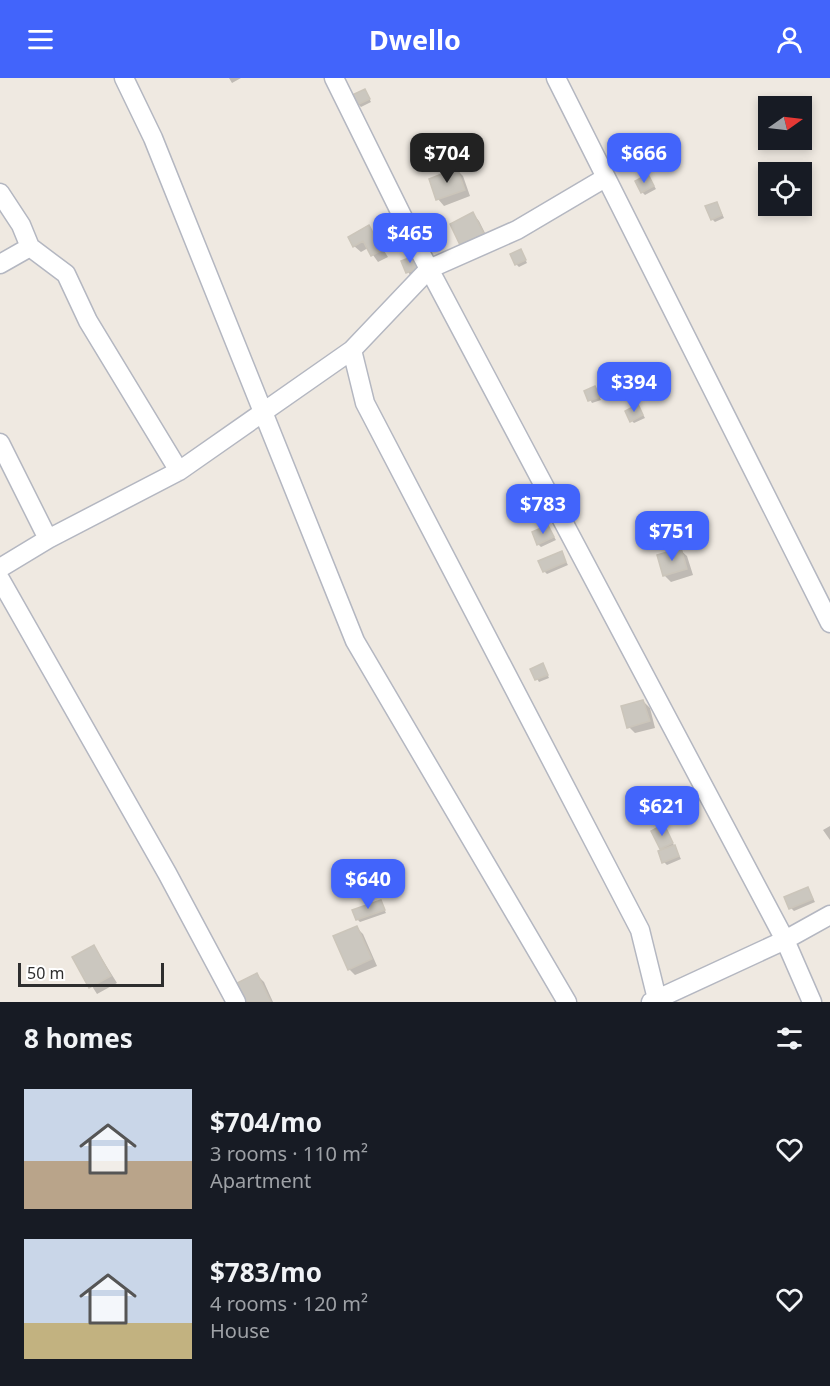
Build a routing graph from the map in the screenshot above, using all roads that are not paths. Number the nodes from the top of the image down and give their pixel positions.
1 (124, 78) edge
2 (334, 78) edge
3 (556, 78) edge
4 (605, 178) junction
5 (0, 192) edge
6 (30, 247) junction
7 (0, 264) edge
8 (429, 269) junction
9 (352, 350) junction
10 (263, 413) junction
11 (0, 443) edge
12 (179, 471) junction
13 (48, 539) junction
14 (0, 568) edge
15 (0, 579) edge
16 (830, 623) edge
17 (830, 915) edge
18 (785, 940) junction
19 (654, 1001) edge
20 (236, 1002) edge
21 (567, 1002) edge
22 (812, 1002) edge

1 - 10 street
2 - 8 street
3 - 4 street
4 - 8 street
4 - 16 street
5 - 6 street
6 - 7 street
6 - 12 street
8 - 9 street
8 - 18 street
9 - 10 street
9 - 19 street
10 - 12 street
10 - 21 street
11 - 13 street
12 - 13 street
13 - 14 street
15 - 20 street
17 - 18 street
18 - 19 street
18 - 22 street

